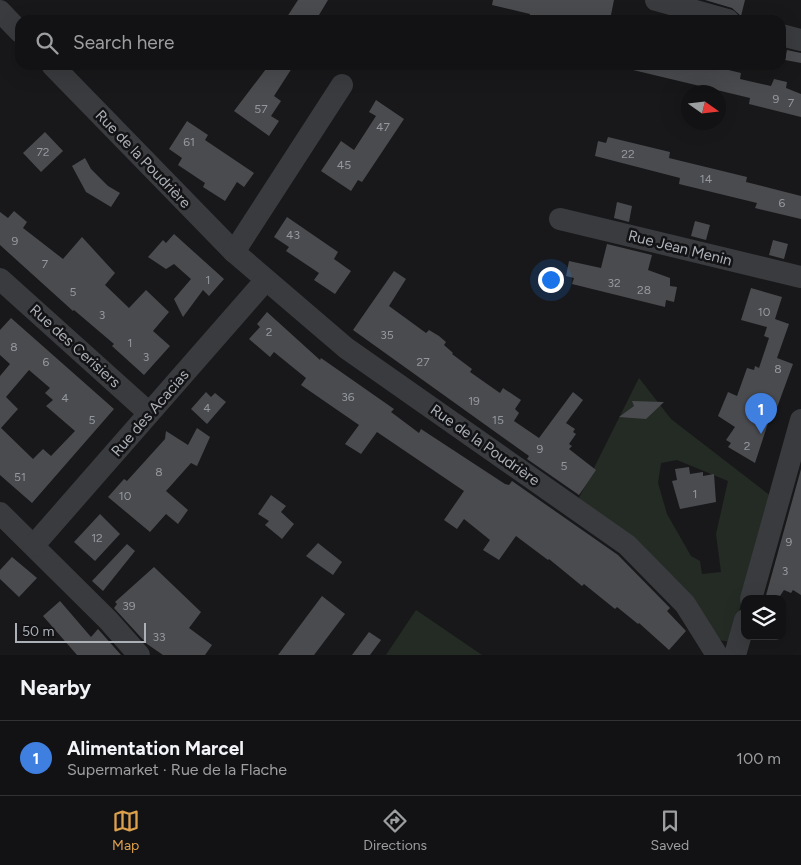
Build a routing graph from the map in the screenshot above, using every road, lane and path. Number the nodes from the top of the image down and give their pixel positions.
1 (656, 0) edge
2 (0, 11) edge
3 (710, 15) edge
4 (15, 27) edge
5 (786, 36) edge
6 (801, 40) edge
7 (57, 70) edge
8 (342, 85) dead end
9 (560, 218) dead end
10 (234, 252) junction
11 (801, 277) edge
12 (0, 279) edge
13 (265, 281) junction
14 (149, 413) junction
15 (801, 420) edge
16 (0, 513) edge
17 (34, 545) junction
18 (752, 595) edge
19 (741, 634) edge
20 (139, 655) edge
21 (717, 655) edge
22 (735, 655) edge

1 - 3 street
2 - 4 street
5 - 6 street
7 - 10 street, Rue de la Poudrière
8 - 10 street
9 - 11 street, Rue Jean Menin
10 - 13 street, Rue de la Poudrière
12 - 14 street, Rue des Cerisiers
13 - 14 street, Rue des Acacias
13 - 21 street, Rue de la Poudrière
14 - 17 street, Rue des Acacias
15 - 18 street
16 - 17 street
17 - 20 street
19 - 22 street

